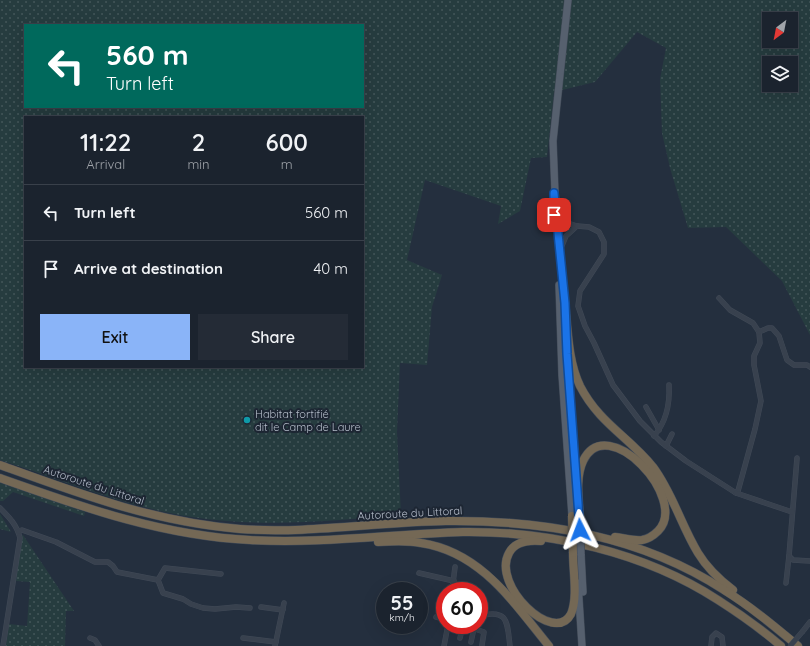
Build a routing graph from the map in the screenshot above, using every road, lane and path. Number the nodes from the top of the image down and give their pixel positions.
1 (568, 0) edge
2 (556, 226) junction
3 (577, 226) junction
4 (568, 234) junction
5 (561, 251) junction
6 (719, 298) dead end
7 (565, 303) junction
8 (760, 332) junction
9 (808, 366) edge
10 (669, 385) dead end
11 (646, 407) dead end
12 (659, 430) junction
13 (672, 434) dead end
14 (654, 436) junction
15 (666, 446) junction
16 (797, 458) dead end
17 (0, 466) edge
18 (0, 478) edge
19 (736, 493) junction
20 (0, 508) edge
21 (792, 512) junction
22 (574, 515) junction
23 (445, 521) junction
24 (18, 531) junction
25 (287, 541) junction
26 (577, 553) junction
27 (790, 556) junction
28 (810, 561) edge
29 (455, 567) dead end
30 (419, 573) dead end
31 (221, 574) dead end
32 (674, 576) junction
33 (158, 580) junction
34 (454, 581) joint
35 (786, 583) dead end
36 (284, 603) dead end
37 (261, 607) dead end
38 (250, 608) dead end
39 (283, 610) junction
40 (488, 614) edge
41 (810, 622) edge
42 (446, 634) edge
43 (461, 634) edge
44 (473, 634) edge
45 (484, 634) edge
46 (90, 638) dead end
47 (243, 638) dead end
48 (460, 638) dead end
49 (471, 642) dead end
50 (275, 644) edge
51 (482, 645) edge
52 (3, 646) edge
53 (99, 646) edge
54 (444, 646) edge
55 (510, 646) edge
56 (549, 646) edge
57 (582, 646) edge
58 (587, 646) edge
59 (711, 646) edge
60 (723, 646) edge
61 (781, 646) edge
62 (790, 646) edge
63 (798, 646) edge
64 (802, 646) edge

1 - 2 main road
2 - 3 street
2 - 4 street
2 - 5 main road
2 - 22 main road
3 - 4 street
3 - 14 street
4 - 5 street
5 - 7 main road
6 - 8 street
7 - 22 main road
7 - 64 highway
8 - 9 street
8 - 19 street
10 - 12 street
11 - 12 street
12 - 14 street
13 - 15 street
14 - 15 street
15 - 19 street
16 - 21 street
17 - 23 highway, Autoroute du Littoral
18 - 25 highway, Autoroute du Littoral
19 - 21 street
20 - 24 street
21 - 27 street
22 - 23 highway
22 - 26 highway, bridge
23 - 63 highway, Autoroute du Littoral
24 - 33 street
24 - 52 street
25 - 32 highway, Autoroute du Littoral
25 - 56 highway
26 - 32 highway
26 - 57 main road
26 - 58 main road
27 - 28 street
27 - 35 street
29 - 34 street
30 - 34 street
31 - 33 street
32 - 61 highway, Autoroute du Littoral
33 - 38 street
36 - 39 street
37 - 39 street
39 - 50 street
40 - 55 street
41 - 62 street, bridge
42 - 54 street
43 - 48 street
44 - 49 street
45 - 51 street
46 - 53 street
47 - 50 street
59 - 60 street

